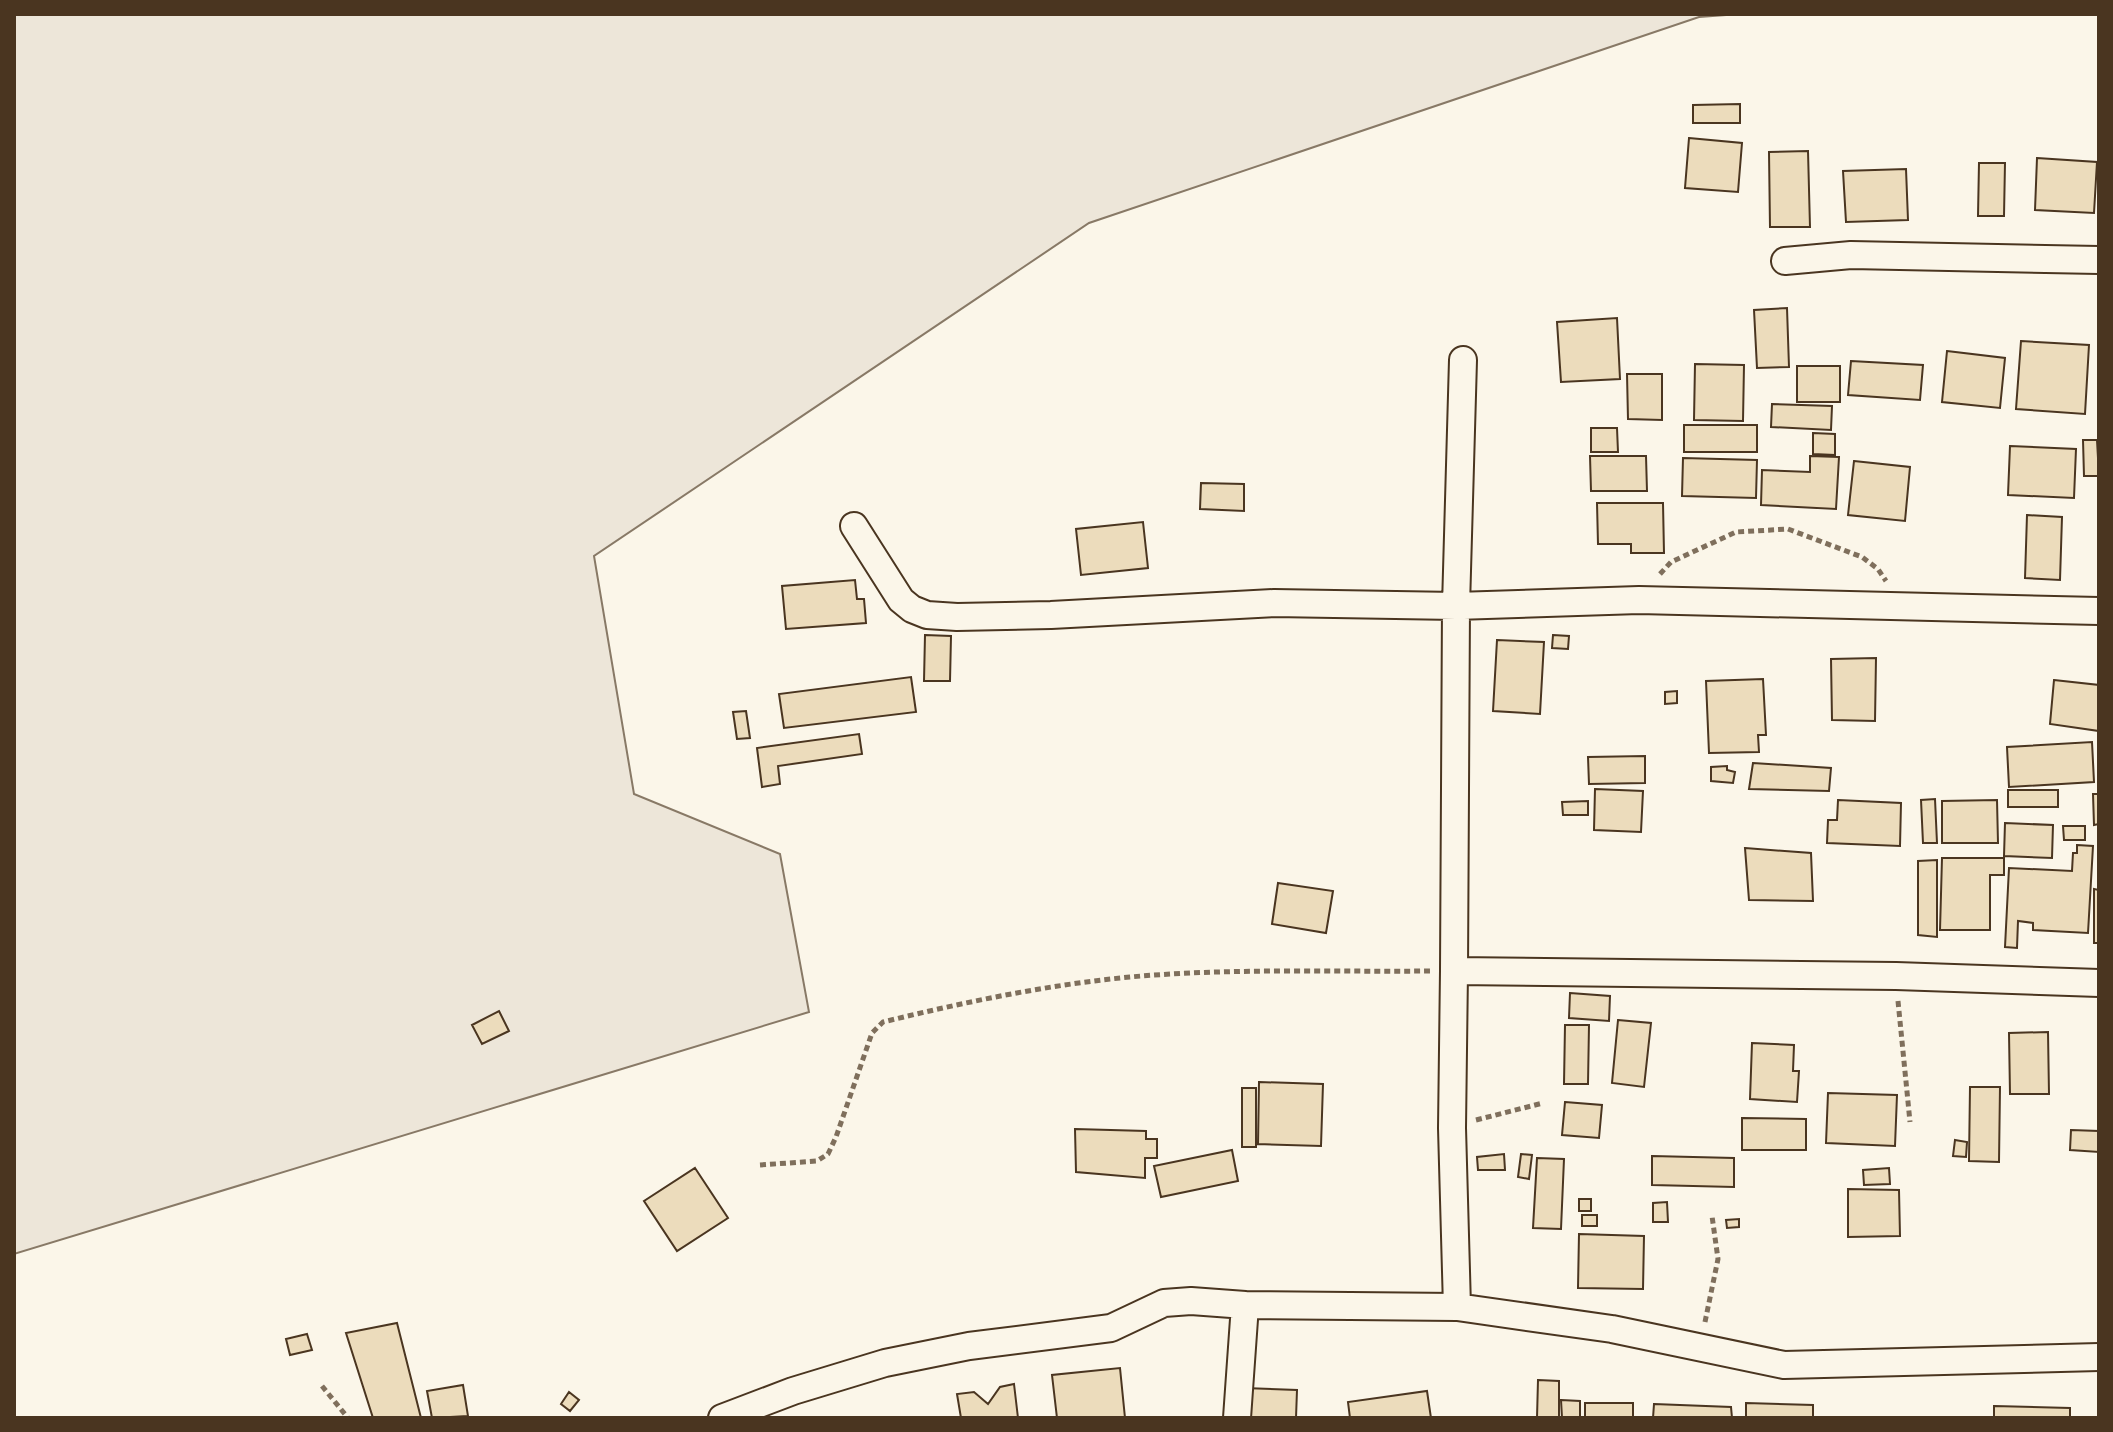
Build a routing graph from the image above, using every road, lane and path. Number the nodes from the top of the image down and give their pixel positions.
1 (2099, 260) edge
2 (1785, 261) dead end
3 (1463, 360) dead end
4 (854, 526) dead end
5 (1639, 600) junction
6 (1456, 606) junction
7 (1901, 606) junction
8 (2099, 611) edge
9 (1454, 971) junction
10 (1896, 976) junction
11 (2099, 983) edge
12 (1543, 1103) dead end
13 (1910, 1122) dead end
14 (1452, 1128) junction
15 (760, 1165) dead end
16 (1712, 1216) dead end
17 (1245, 1305) junction
18 (1457, 1307) junction
19 (1698, 1346) junction
20 (2099, 1357) edge
21 (322, 1386) dead end
22 (348, 1418) edge
23 (722, 1418) edge
24 (1237, 1418) edge

1 - 2 street
3 - 6 street
4 - 6 street
5 - 6 street
5 - 7 street
5 - 7 path
6 - 9 street
7 - 8 street
9 - 10 street
9 - 14 street
9 - 15 path
10 - 11 street
10 - 13 path
12 - 14 path
14 - 18 street
16 - 19 path
17 - 18 street
17 - 23 street
17 - 24 street
18 - 19 street
19 - 20 street
21 - 22 path

